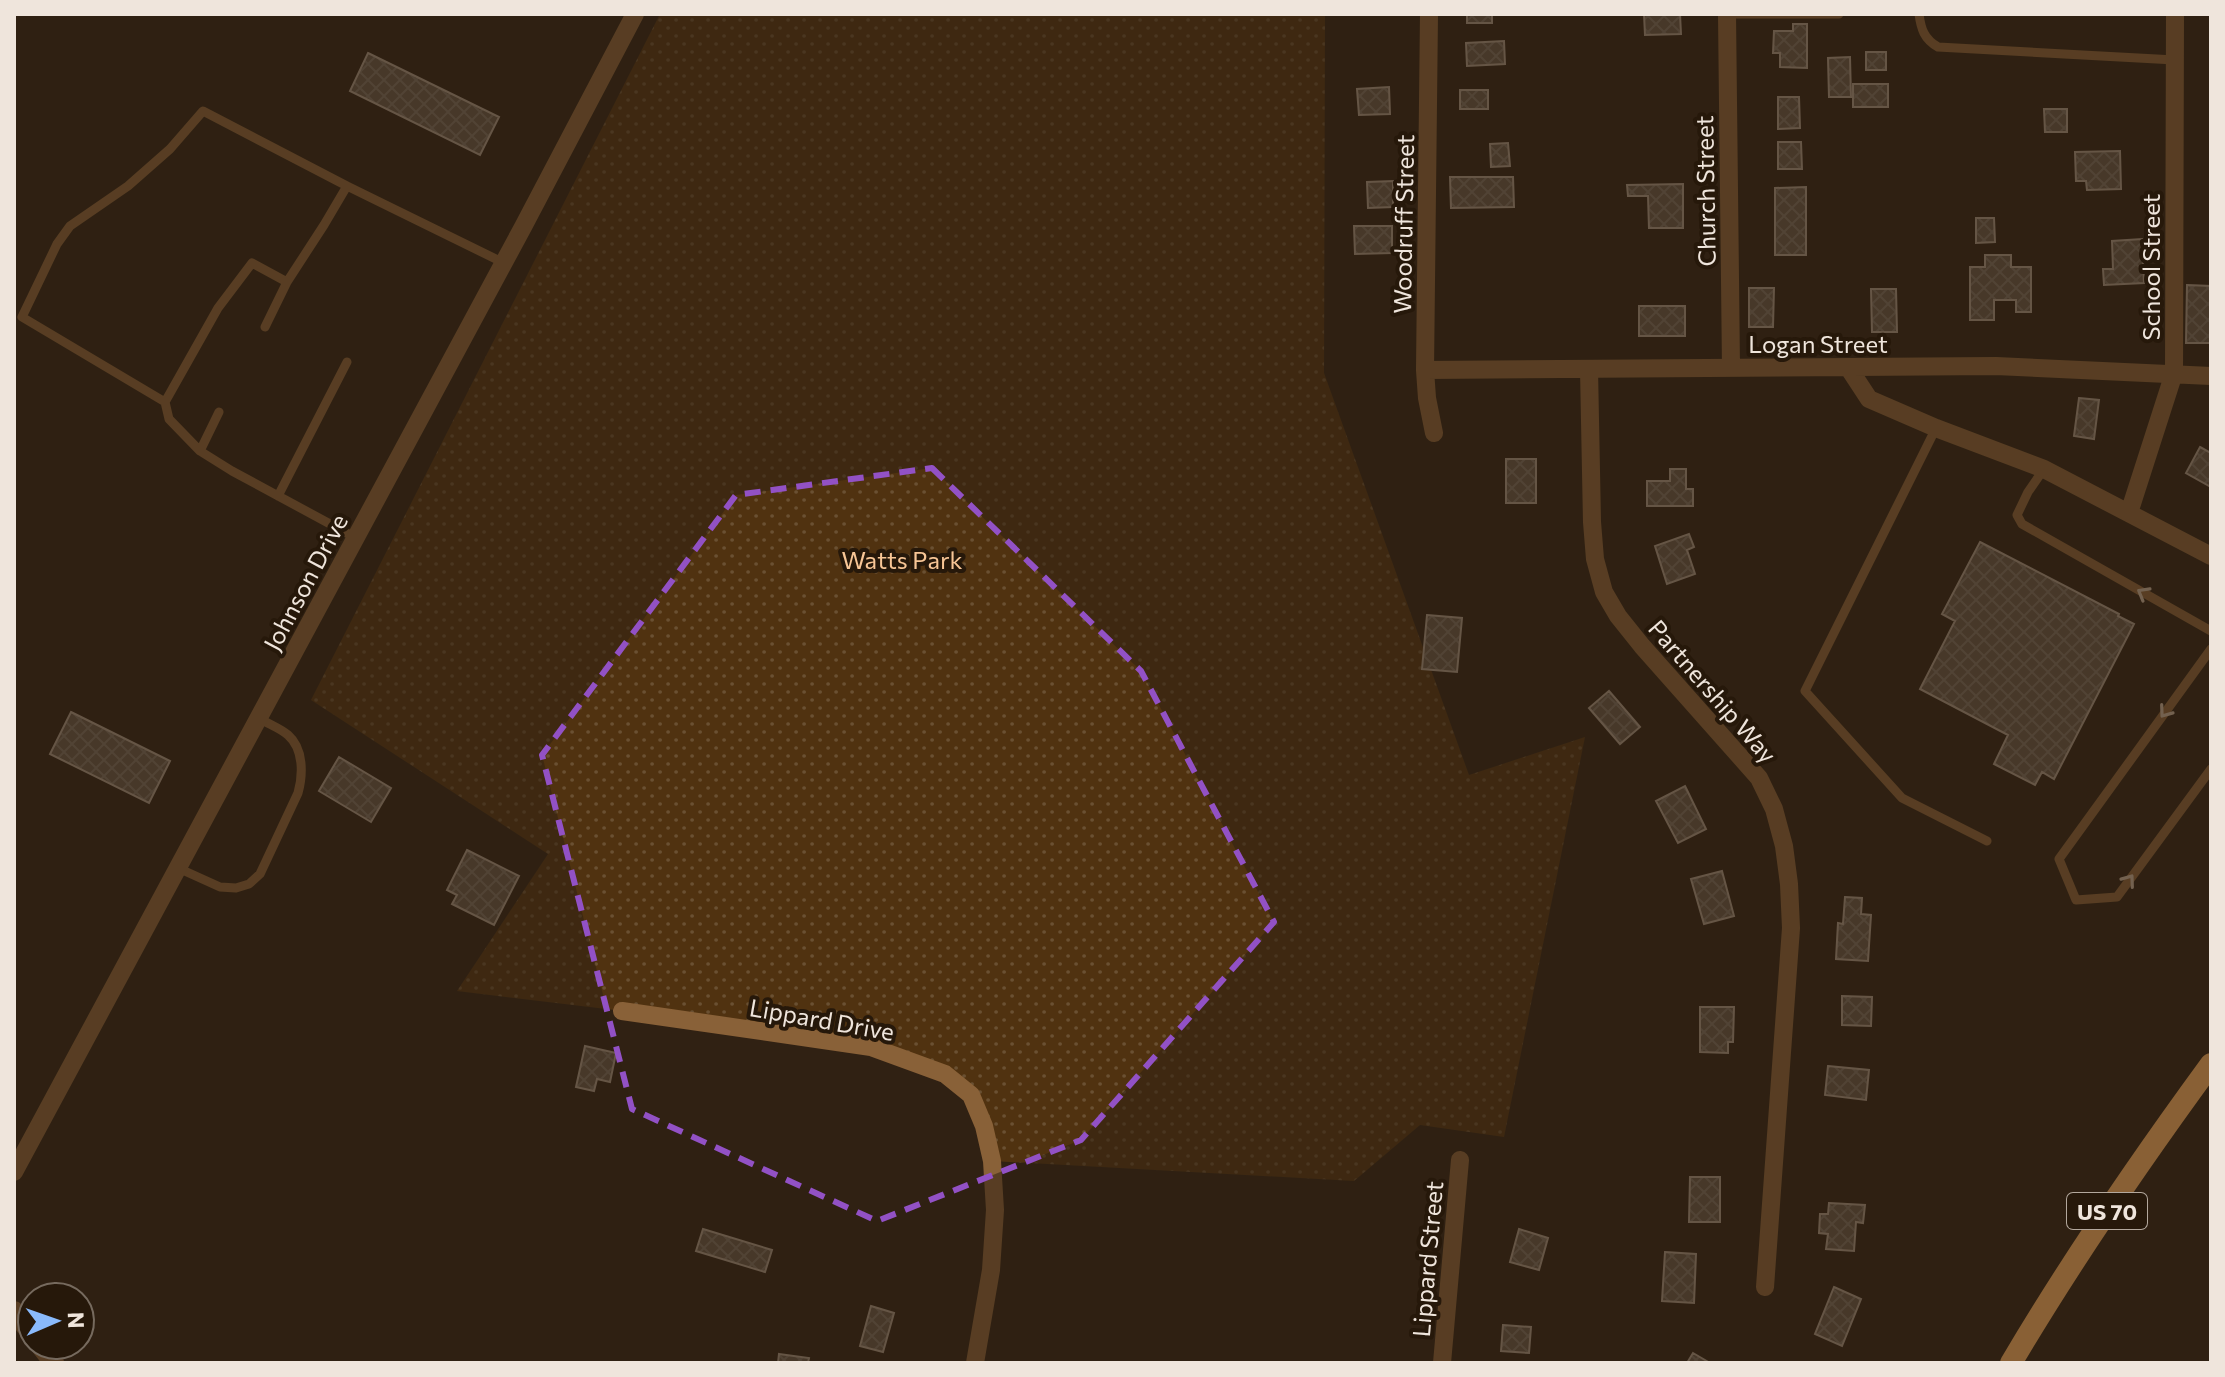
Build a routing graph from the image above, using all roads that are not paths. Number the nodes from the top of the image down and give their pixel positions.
1 (635, 14) edge
2 (1429, 14) edge
3 (1727, 14) edge
4 (1839, 14) edge
5 (1919, 14) edge
6 (2175, 14) edge
7 (2175, 60) junction
8 (347, 186) junction
9 (504, 263) junction
10 (287, 282) junction
11 (265, 327) dead end
12 (347, 362) dead end
13 (1848, 367) junction
14 (1731, 368) junction
15 (1589, 369) junction
16 (1425, 370) junction
17 (2174, 373) junction
18 (2211, 376) edge
19 (165, 402) junction
20 (219, 412) dead end
21 (1936, 428) junction
22 (1434, 433) dead end
23 (200, 451) junction
24 (2044, 469) junction
25 (278, 496) junction
26 (2129, 513) junction
27 (356, 538) junction
28 (2211, 556) edge
29 (2211, 631) edge
30 (2211, 649) edge
31 (259, 718) junction
32 (2211, 769) edge
33 (1987, 841) dead end
34 (178, 868) junction
35 (622, 1011) dead end
36 (2211, 1064) edge
37 (1460, 1160) dead end
38 (14, 1172) edge
39 (1765, 1287) dead end
40 (975, 1363) edge
41 (1442, 1363) edge
42 (2011, 1363) edge

1 - 9 street, Johnson Drive
2 - 16 street, Woodruff Street
3 - 4 lane
3 - 14 street, Church Street
5 - 7 lane
6 - 7 street, School Street
7 - 17 street, School Street
8 - 9 lane
8 - 10 lane
8 - 19 lane
9 - 27 street, Johnson Drive
10 - 11 lane
10 - 19 lane
12 - 25 lane
13 - 14 street, Logan Street
13 - 17 street, Logan Street
13 - 21 street
14 - 15 street, Logan Street
15 - 16 street, Logan Street
15 - 39 street, Partnership Way
16 - 22 street, Woodruff Street
17 - 18 street, Logan Street
17 - 26 street, School Street
19 - 23 lane
20 - 23 lane
21 - 24 street
21 - 33 lane
23 - 25 lane
24 - 26 street
29 -> 24 lane
25 - 27 lane
26 - 28 street
27 - 31 street, Johnson Drive
30 -> 32 lane
31 - 34 street, Johnson Drive
31 - 34 lane
34 - 38 street, Johnson Drive
35 - 40 street, Lippard Drive
36 - 42 highway, US 70
37 - 41 street, Lippard Street

